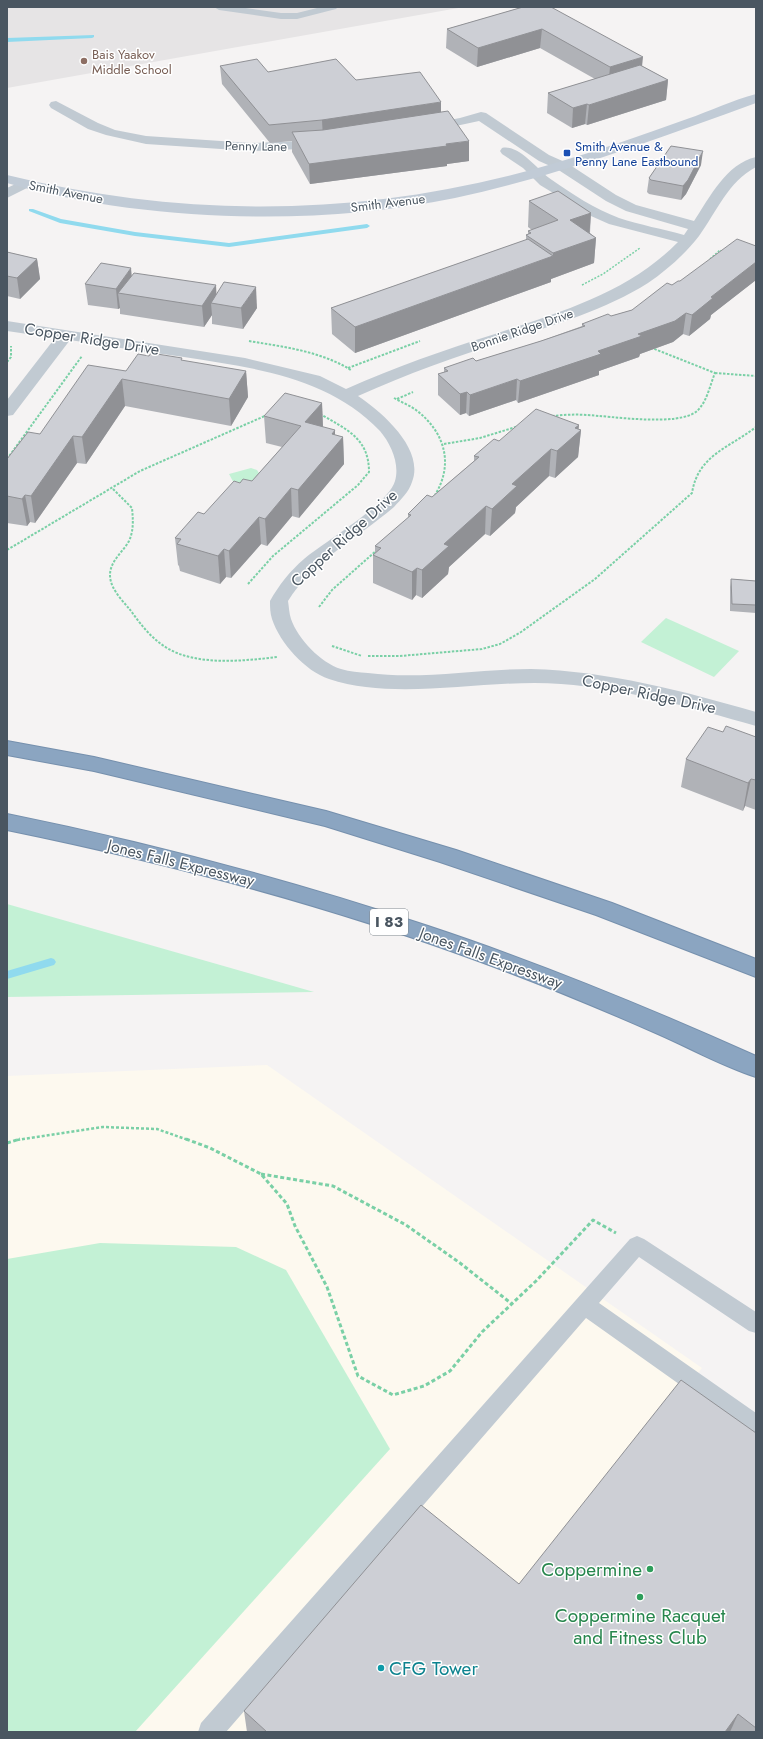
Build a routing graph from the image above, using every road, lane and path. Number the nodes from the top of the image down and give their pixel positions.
1 (219, 7) edge
2 (333, 7) edge
3 (239, 8) edge
4 (756, 98) edge
5 (56, 104) dead end
6 (462, 122) junction
7 (476, 130) dead end
8 (414, 131) edge
9 (339, 142) edge
10 (495, 143) dead end
11 (756, 161) edge
12 (562, 166) junction
13 (536, 173) junction
14 (7, 179) edge
15 (24, 184) junction
16 (756, 190) edge
17 (7, 194) edge
18 (756, 195) edge
19 (697, 226) junction
20 (687, 240) junction
21 (640, 248) dead end
22 (727, 253) edge
23 (709, 260) edge
24 (575, 288) dead end
25 (7, 326) edge
26 (66, 334) junction
27 (424, 340) dead end
28 (245, 341) dead end
29 (7, 344) edge
30 (652, 348) edge
31 (90, 358) dead end
32 (7, 362) edge
33 (348, 368) junction
34 (715, 373) junction
35 (756, 376) edge
36 (371, 384) junction
37 (326, 387) junction
38 (416, 390) dead end
39 (344, 396) junction
40 (397, 399) junction
41 (7, 410) edge
42 (319, 413) edge
43 (270, 414) edge
44 (551, 416) edge
45 (524, 424) edge
46 (756, 427) edge
47 (444, 444) junction
48 (7, 459) edge
49 (112, 489) junction
50 (433, 498) edge
51 (383, 545) edge
52 (7, 550) edge
53 (248, 584) dead end
54 (319, 607) dead end
55 (302, 650) junction
56 (756, 719) edge
57 (7, 748) edge
58 (7, 822) edge
59 (756, 968) edge
60 (756, 1067) edge
61 (7, 1143) edge
62 (261, 1174) junction
63 (593, 1220) dead end
64 (512, 1304) junction
65 (584, 1305) junction
66 (756, 1324) edge
67 (756, 1426) edge
68 (210, 1732) edge

1 - 3 lane
2 - 3 lane
4 - 12 main road, Smith Avenue
5 - 9 street, Penny Lane
6 - 7 street
6 - 8 street
6 - 12 street
10 - 13 street
11 - 19 street, Bonnie Ridge Drive
12 - 13 main road, Smith Avenue
12 - 19 street
13 - 15 main road, Smith Avenue
13 - 20 street
14 - 15 main road, Smith Avenue
15 - 17 street
16 - 18 path
19 - 20 street, Bonnie Ridge Drive
20 - 36 street, Bonnie Ridge Drive
21 - 24 path
22 - 23 path
25 - 26 street, Copper Ridge Drive
26 - 37 street, Copper Ridge Drive
26 - 41 street
27 - 33 path
28 - 33 path
29 - 32 path
30 - 34 path
31 - 48 path
33 - 37 path
34 - 35 path
34 - 44 path
36 - 39 street, Bonnie Ridge Drive
36 - 40 path
37 - 39 street, Copper Ridge Drive
38 - 40 path
39 - 55 street, Copper Ridge Drive
40 - 47 path
42 - 53 path
43 - 49 path
45 - 47 path
46 - 55 path
47 - 50 path
49 - 52 path
49 - 55 path
51 - 54 path
55 - 56 street, Copper Ridge Drive
57 - 59 highway
58 - 60 highway, Jones Falls Expressway / I 83
61 - 62 path
62 - 64 path
62 - 64 path
63 - 64 path
65 - 66 lane
65 - 67 lane
65 - 68 lane

